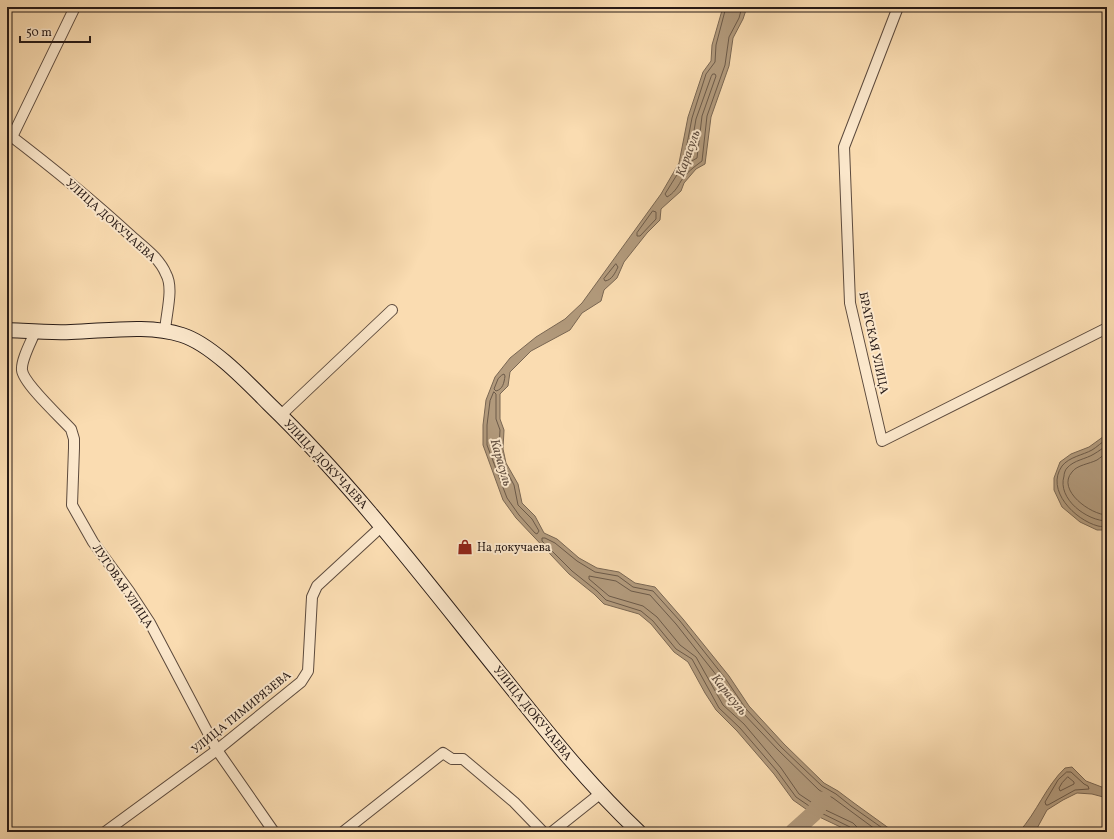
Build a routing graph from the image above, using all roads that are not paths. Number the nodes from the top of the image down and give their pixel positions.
1 (75, 7) edge
2 (898, 7) edge
3 (9, 135) edge
4 (392, 310) dead end
5 (1107, 328) edge
6 (7, 330) edge
7 (165, 330) junction
8 (35, 332) junction
9 (281, 415) junction
10 (382, 526) junction
11 (216, 750) junction
12 (601, 794) junction
13 (106, 832) edge
14 (274, 832) edge
15 (343, 832) edge
16 (543, 832) edge
17 (552, 832) edge
18 (639, 832) edge

1 - 3 street
2 - 5 street, БРАТСКАЯ УЛИЦА
3 - 7 street, УЛИЦА ДОКУЧАЕВА
4 - 9 street
6 - 8 main road
7 - 8 main road
7 - 9 main road, УЛИЦА ДОКУЧАЕВА
8 - 11 street, ЛУГОВАЯ УЛИЦА
9 - 10 main road, УЛИЦА ДОКУЧАЕВА
10 - 11 street, УЛИЦА ТИМИРЯЗЕВА
10 - 12 main road, УЛИЦА ДОКУЧАЕВА
11 - 13 street, УЛИЦА ТИМИРЯЗЕВА
11 - 14 street, ЛУГОВАЯ УЛИЦА
12 - 17 street
12 - 18 main road, УЛИЦА ДОКУЧАЕВА
15 - 16 street

